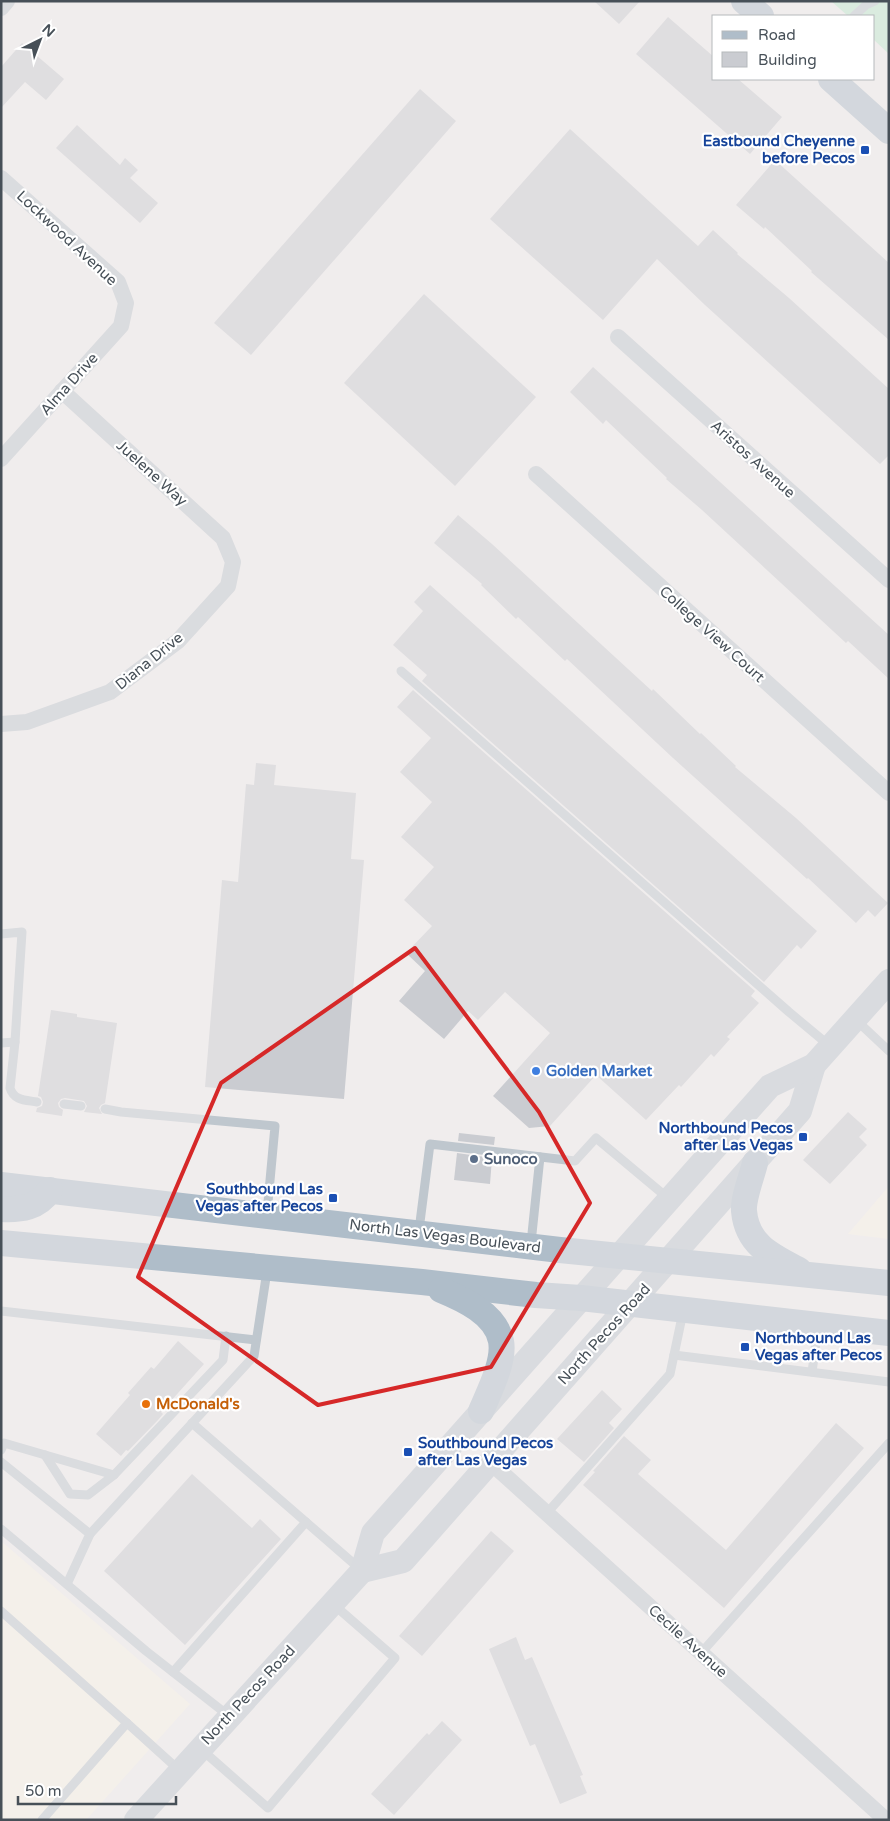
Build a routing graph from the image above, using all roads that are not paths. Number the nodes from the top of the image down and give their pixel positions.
1 (7, 1) edge
2 (744, 1) edge
3 (875, 1) edge
4 (1, 8) edge
5 (760, 15) edge
6 (855, 15) edge
7 (831, 80) edge
8 (889, 131) edge
9 (1, 178) edge
10 (126, 303) joint
11 (618, 337) dead end
12 (62, 391) junction
13 (1, 459) edge
14 (536, 474) dead end
15 (233, 562) joint
16 (889, 580) edge
17 (401, 671) dead end
18 (1, 724) edge
19 (889, 793) edge
20 (1, 934) edge
21 (889, 981) edge
22 (855, 1020) junction
23 (15, 1042) junction
24 (1, 1043) edge
25 (831, 1047) junction
26 (889, 1051) edge
27 (814, 1066) junction
28 (37, 1102) dead end
29 (64, 1104) dead end
30 (81, 1106) dead end
31 (105, 1109) dead end
32 (540, 1157) junction
33 (755, 1162) junction
34 (1, 1185) edge
35 (50, 1190) junction
36 (669, 1199) junction
37 (1, 1209) edge
38 (267, 1216) junction
39 (419, 1233) junction
40 (1, 1243) edge
41 (530, 1246) junction
42 (619, 1256) junction
43 (669, 1261) junction
44 (267, 1268) junction
45 (808, 1275) junction
46 (422, 1282) junction
47 (889, 1283) edge
48 (581, 1298) junction
49 (631, 1303) junction
50 (684, 1308) junction
51 (1, 1311) edge
52 (818, 1325) junction
53 (889, 1333) edge
54 (226, 1336) junction
55 (256, 1340) junction
56 (674, 1354) junction
57 (812, 1372) junction
58 (889, 1382) edge
59 (481, 1411) junction
60 (192, 1423) junction
61 (889, 1443) edge
62 (3, 1447) edge
63 (45, 1455) junction
64 (1, 1462) edge
65 (490, 1462) junction
66 (114, 1475) junction
67 (547, 1513) junction
68 (306, 1522) junction
69 (1, 1529) edge
70 (90, 1534) junction
71 (362, 1571) junction
72 (67, 1584) junction
73 (332, 1603) junction
74 (1, 1611) edge
75 (701, 1653) junction
76 (173, 1672) junction
77 (229, 1716) junction
78 (128, 1723) junction
79 (200, 1748) junction
80 (180, 1771) junction
81 (42, 1820) edge
82 (136, 1820) edge
83 (886, 1820) edge

1 - 4 street
2 - 5 main road
3 - 6 lane
7 - 8 main road
9 - 10 street, Lockwood Avenue
10 - 12 street, Alma Drive
11 - 16 street, Aristos Avenue
12 - 13 street, Alma Drive
12 - 15 street, Juelene Way
14 - 19 street, College View Court
15 - 18 street, Diana Drive
17 - 25 lane
20 - 23 lane
21 - 22 main road, North Pecos Road
22 - 25 main road, North Pecos Road
22 - 26 lane
23 - 24 lane
23 - 28 lane
25 - 27 main road, North Pecos Road
27 - 33 main road, North Pecos Road
27 - 36 main road, North Pecos Road
29 - 30 lane
31 - 38 lane
32 - 36 lane
32 - 39 lane
32 - 41 lane
33 - 43 main road, North Pecos Road
33 - 45 main road
34 - 35 main road, North Las Vegas Boulevard
35 - 37 main road
35 - 38 main road, North Las Vegas Boulevard
36 - 42 main road, North Pecos Road
38 - 39 main road, North Las Vegas Boulevard
39 - 41 main road, North Las Vegas Boulevard
40 - 44 main road
41 - 42 main road, North Las Vegas Boulevard
42 - 43 main road, North Las Vegas Boulevard
42 - 48 main road, North Pecos Road
43 - 45 main road, North Las Vegas Boulevard
43 - 49 main road, North Pecos Road
44 - 46 main road
44 - 55 lane
45 - 47 main road, North Las Vegas Boulevard
46 - 48 main road
46 - 59 main road
48 - 49 main road
48 - 59 main road, North Pecos Road
49 - 50 main road
49 - 65 main road, North Pecos Road
50 - 52 main road
50 - 56 lane
51 - 54 lane
52 - 53 main road
52 - 57 lane
54 - 55 lane
54 - 66 lane
55 - 60 lane
56 - 57 lane
56 - 67 lane
57 - 58 lane
59 - 71 main road, North Pecos Road
60 - 68 lane
60 - 70 lane
61 - 75 lane
62 - 63 lane
63 - 66 lane
63 - 66 lane
64 - 70 lane
65 - 67 street, Cecile Avenue
65 - 71 main road, North Pecos Road
67 - 75 street, Cecile Avenue
68 - 71 lane
68 - 76 lane
69 - 72 lane
70 - 72 lane
71 - 73 main road, North Pecos Road
72 - 76 lane
73 - 77 main road, North Pecos Road
73 - 79 lane
74 - 78 lane
75 - 83 street, Cecile Avenue
76 - 77 lane
77 - 79 main road, North Pecos Road
78 - 80 lane
78 - 81 lane
79 - 80 main road, North Pecos Road
80 - 82 main road, North Pecos Road

